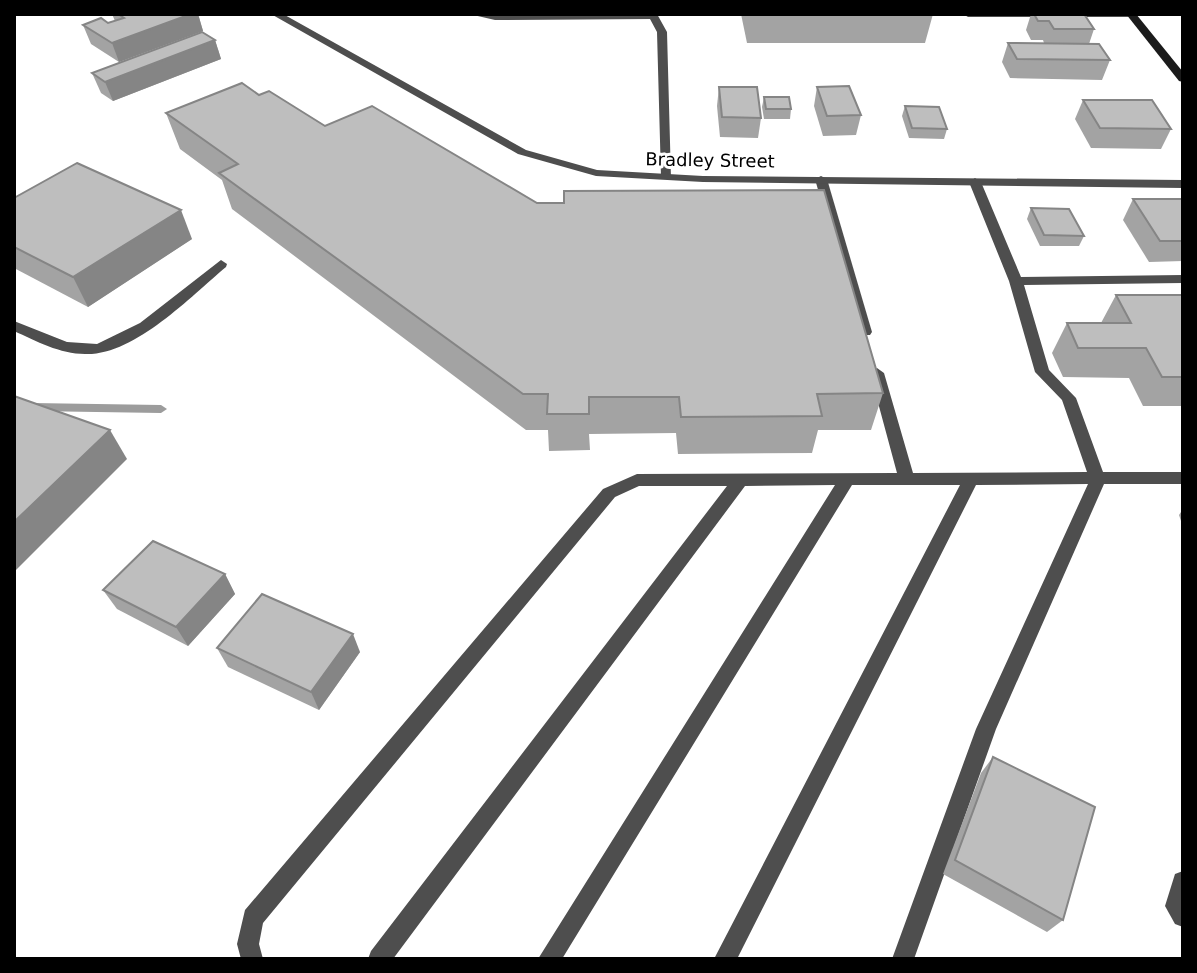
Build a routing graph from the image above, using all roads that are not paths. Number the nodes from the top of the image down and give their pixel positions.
1 (276, 14) edge
2 (474, 14) edge
3 (968, 14) edge
4 (1131, 14) edge
5 (652, 15) edge
6 (1181, 74) edge
7 (667, 177) junction
8 (821, 179) junction
9 (975, 182) junction
10 (1183, 184) edge
11 (221, 264) dead end
12 (1183, 279) edge
13 (1016, 281) junction
14 (14, 326) edge
15 (906, 478) junction
16 (1183, 478) edge
17 (740, 480) junction
18 (847, 480) junction
19 (970, 480) junction
20 (1098, 480) junction
21 (1183, 882) edge
22 (1183, 916) edge
23 (252, 959) edge
24 (379, 959) edge
25 (549, 959) edge
26 (725, 959) edge
27 (903, 959) edge

1 - 7 street, Bradley Street
2 - 5 street
3 - 4 street
4 - 6 main road
5 - 7 street
7 - 8 street, Bradley Street
8 - 9 street, Bradley Street
8 - 15 street
9 - 10 street, Bradley Street
9 - 13 street
11 - 14 street
12 - 13 street
13 - 20 street
15 - 18 street
15 - 19 street
16 - 20 street
17 - 18 street
17 - 23 street
17 - 24 street
18 - 25 street
19 - 20 street
19 - 26 street
20 - 27 street
21 - 22 street

